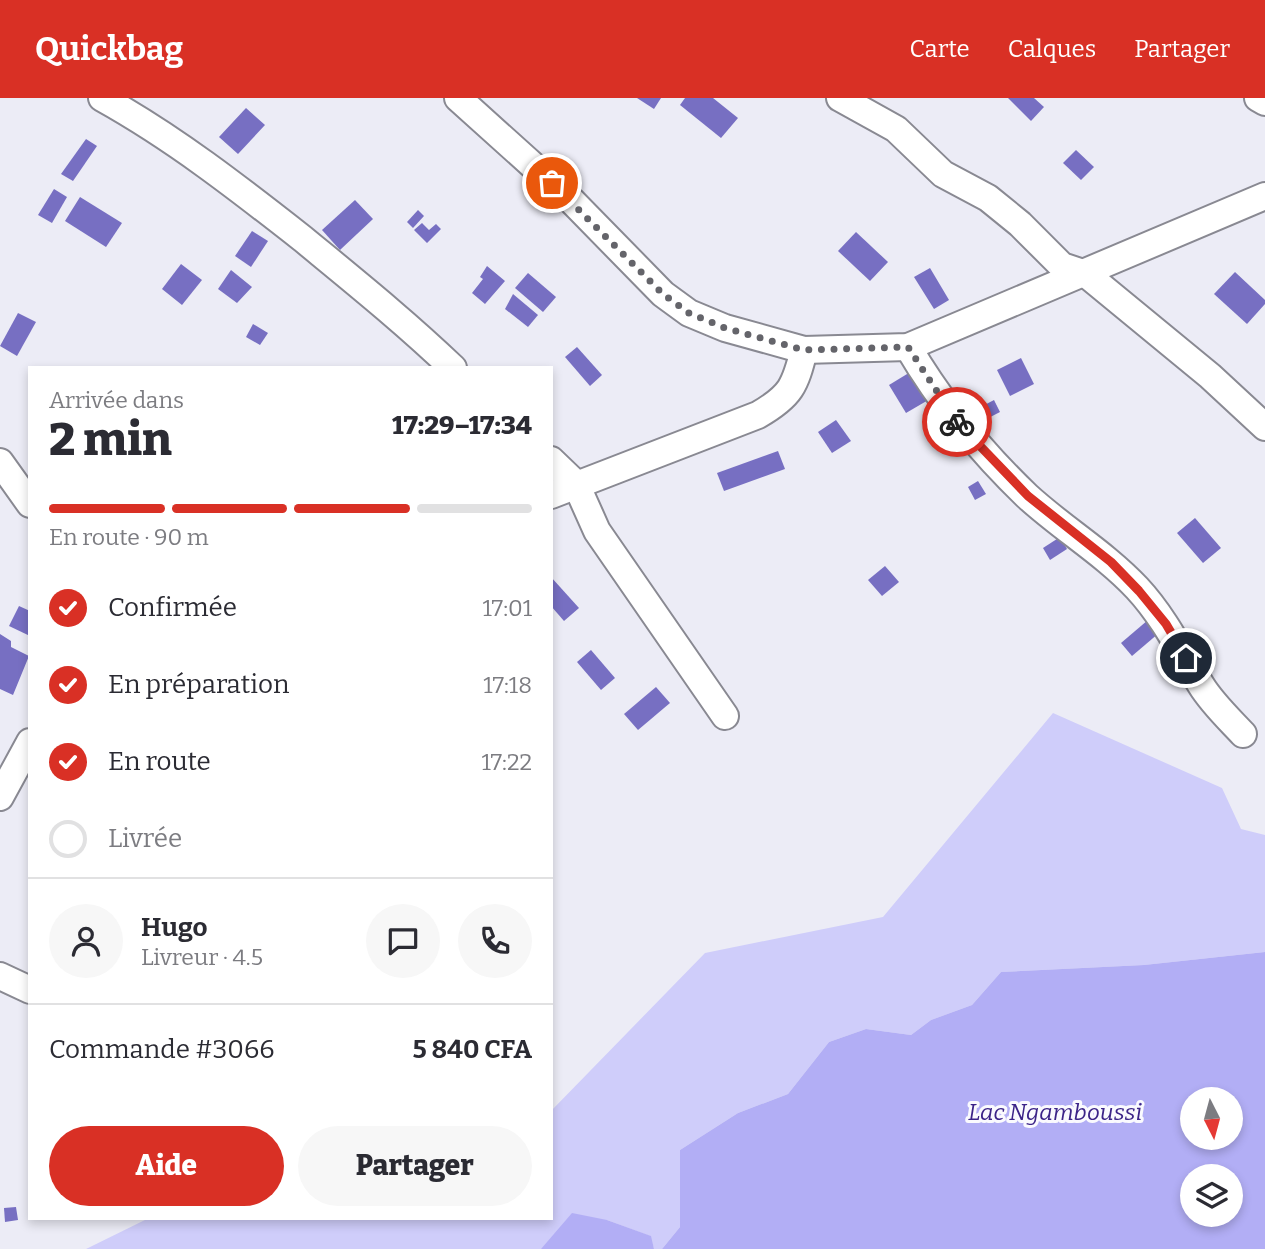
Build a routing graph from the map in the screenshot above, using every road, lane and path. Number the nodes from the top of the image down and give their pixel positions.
1 (102, 98) edge
2 (458, 98) edge
3 (840, 98) edge
4 (1258, 98) edge
5 (1265, 102) edge
6 (1265, 195) edge
7 (1086, 274) junction
8 (908, 347) junction
9 (804, 350) junction
10 (451, 366) edge
11 (1265, 427) edge
12 (0, 462) edge
13 (553, 462) edge
14 (576, 484) junction
15 (553, 494) edge
16 (28, 501) edge
17 (725, 716) dead end
18 (1243, 734) dead end
19 (28, 745) edge
20 (15, 767) edge
21 (0, 797) edge
22 (0, 976) edge
23 (28, 989) edge

1 - 10 street
2 - 9 street
3 - 7 street
4 - 5 street
6 - 7 street
7 - 8 street
7 - 11 street
8 - 9 street
8 - 18 street
9 - 14 street
12 - 16 street
13 - 14 street
14 - 15 street
14 - 17 street
19 - 20 street
20 - 21 street
22 - 23 street

